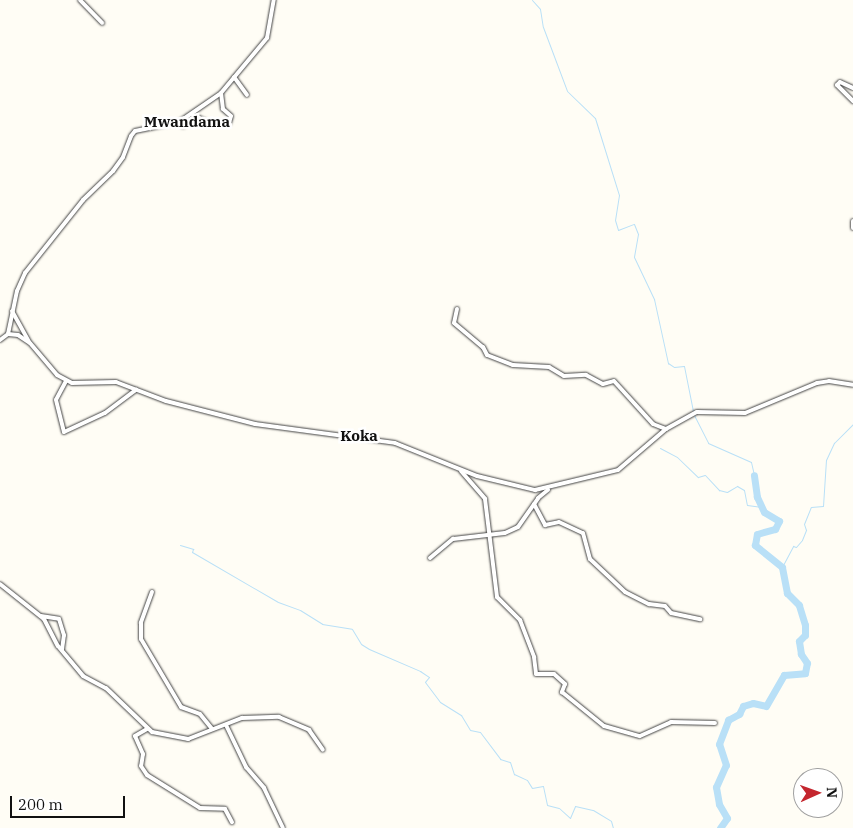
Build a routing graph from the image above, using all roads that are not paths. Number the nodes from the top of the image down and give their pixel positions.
1 (80, 0) edge
2 (274, 0) edge
3 (102, 23) dead end
4 (234, 77) junction
5 (853, 88) edge
6 (222, 93) junction
7 (247, 95) dead end
8 (853, 101) edge
9 (179, 122) junction
10 (853, 222) edge
11 (853, 228) edge
12 (457, 308) dead end
13 (12, 312) junction
14 (8, 334) junction
15 (0, 340) edge
16 (30, 343) junction
17 (66, 381) junction
18 (853, 386) edge
19 (136, 390) junction
20 (666, 429) junction
21 (460, 470) junction
22 (550, 489) junction
23 (534, 504) junction
24 (491, 533) junction
25 (430, 558) dead end
26 (0, 584) edge
27 (152, 592) dead end
28 (41, 616) junction
29 (700, 619) dead end
30 (62, 650) junction
31 (716, 723) dead end
32 (226, 725) junction
33 (147, 729) junction
34 (212, 730) junction
35 (323, 750) dead end
36 (232, 822) dead end
37 (283, 828) edge

1 - 3 street
2 - 4 street
4 - 6 street
4 - 7 street
5 - 8 street
6 - 9 street
6 - 9 street
9 - 13 street
10 - 11 street
12 - 20 street
13 - 14 street
13 - 16 street
14 - 15 street
14 - 16 street
16 - 17 street
17 - 19 street
17 - 19 street
18 - 20 street
19 - 21 street
20 - 22 street
21 - 22 street
21 - 24 street
22 - 23 street
23 - 24 street
23 - 29 street
24 - 25 street
24 - 31 street
26 - 28 street
27 - 34 street
28 - 30 street
28 - 30 street
30 - 33 street
32 - 34 street
32 - 35 street
32 - 37 street
33 - 34 street
33 - 36 street

